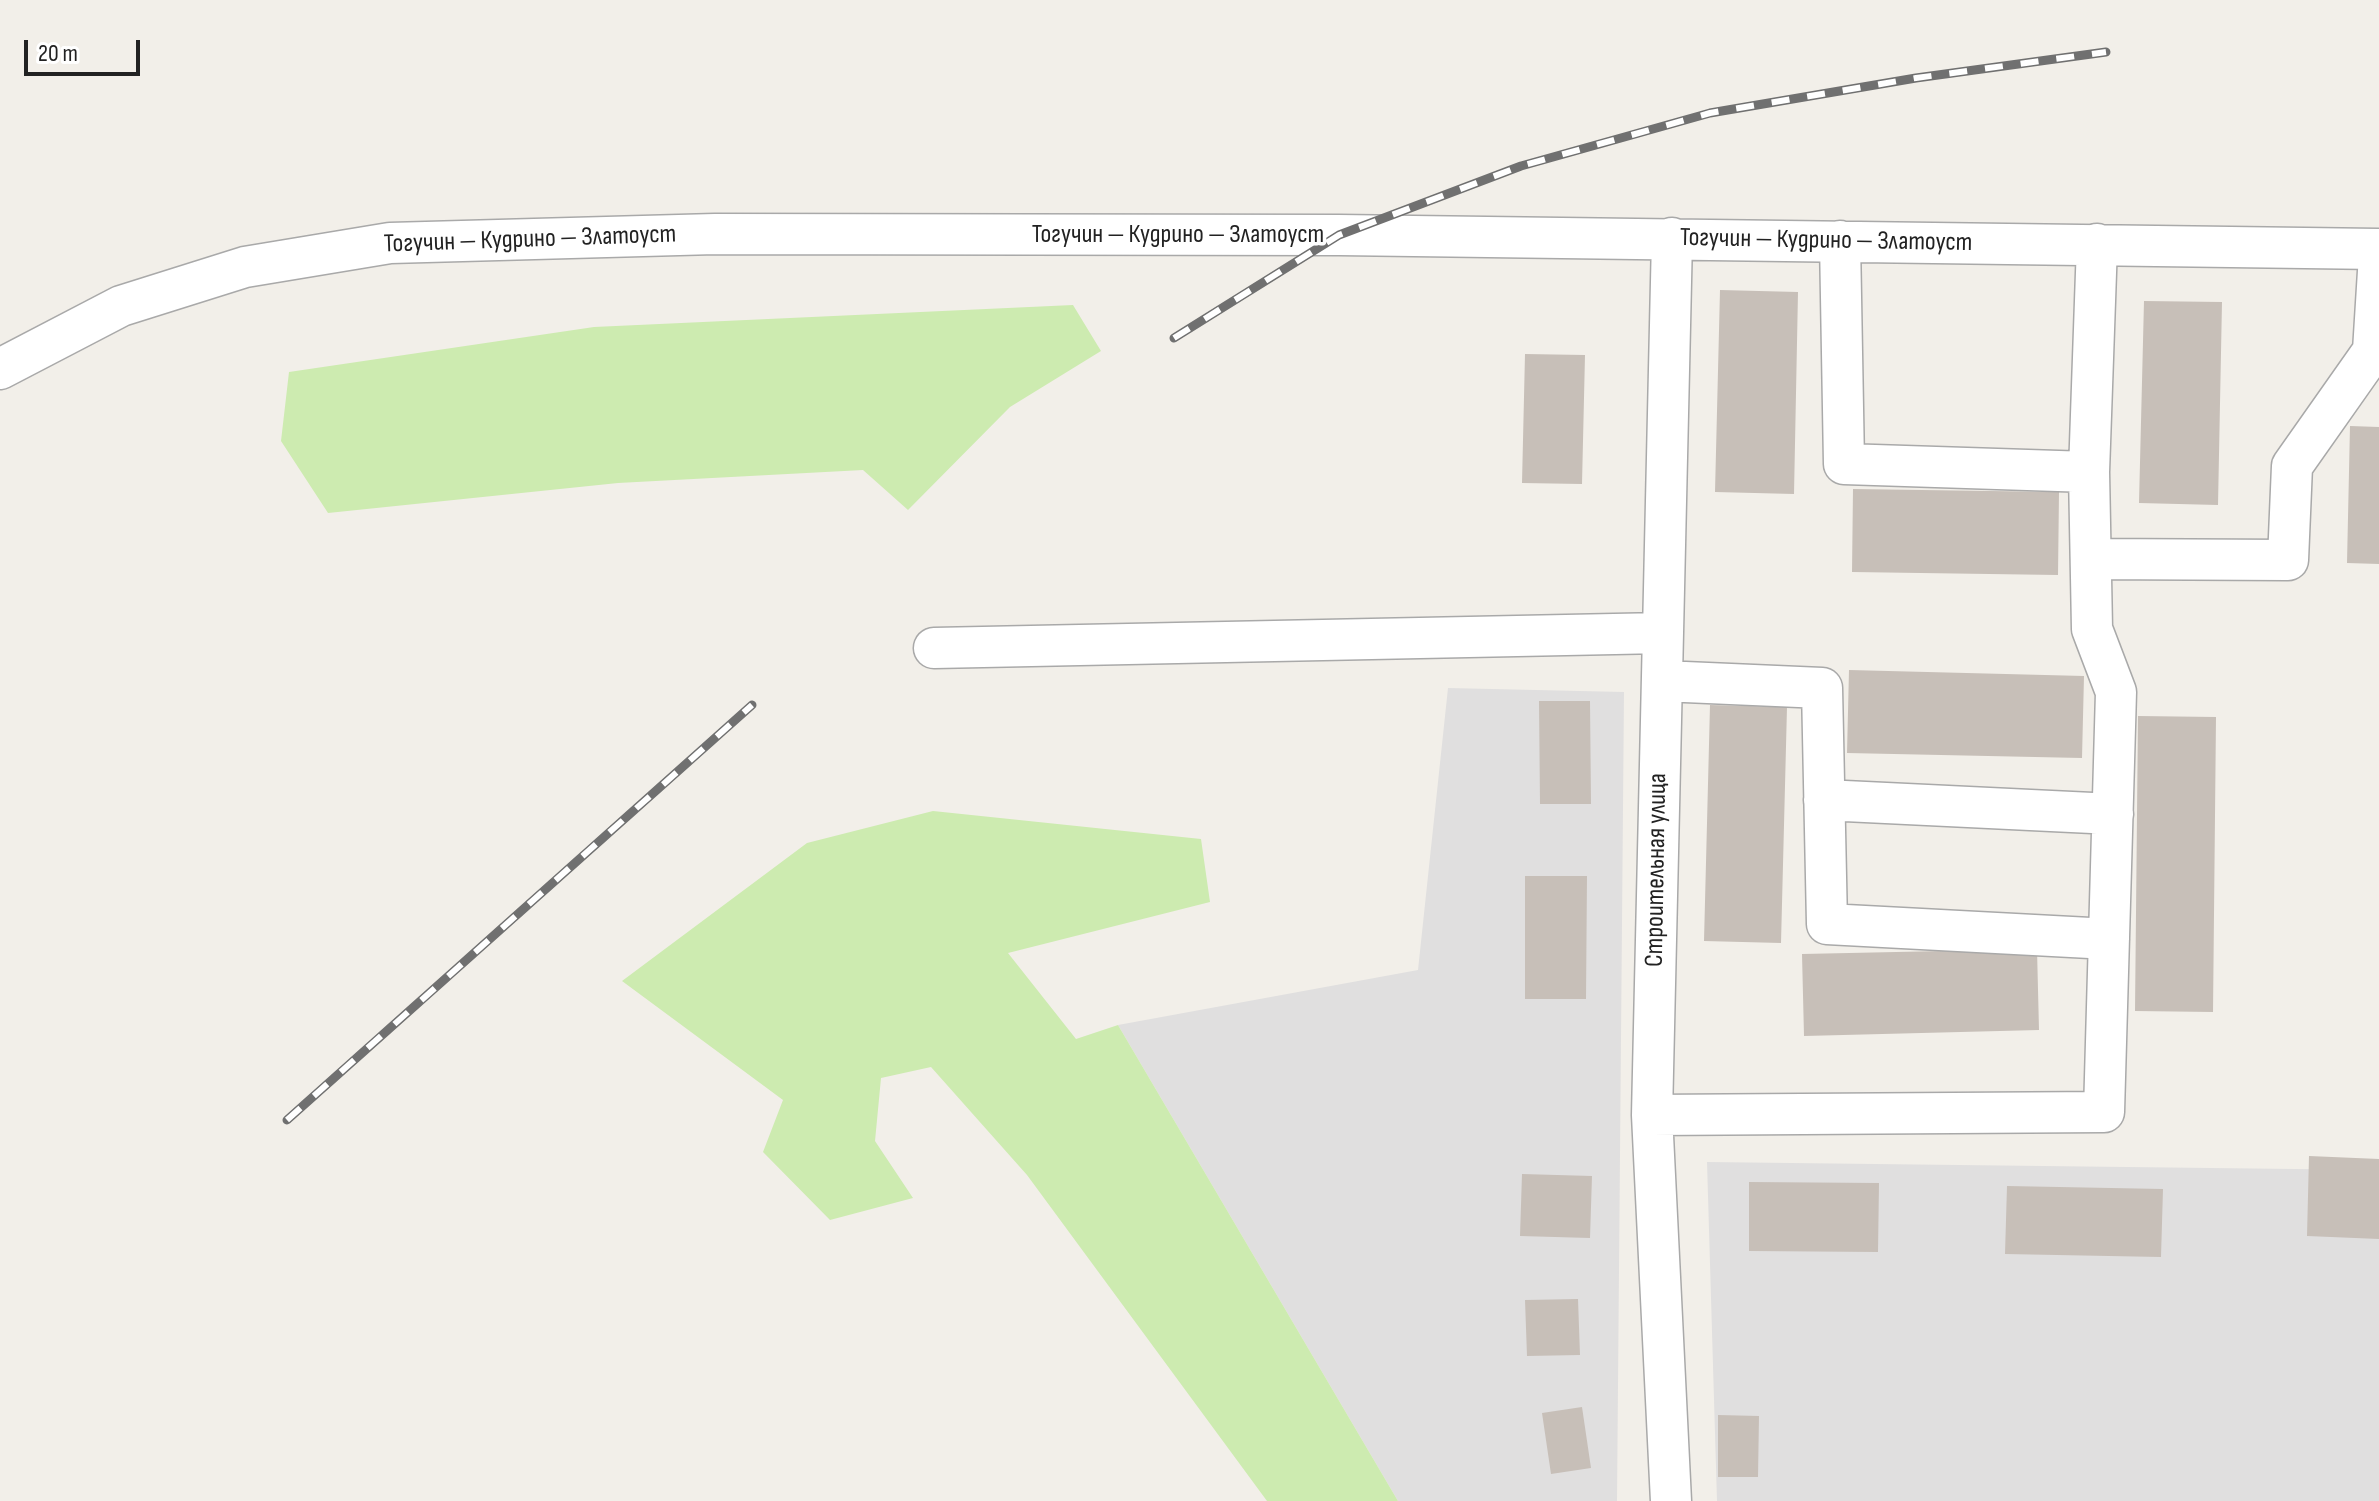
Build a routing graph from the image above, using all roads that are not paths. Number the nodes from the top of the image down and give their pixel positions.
1 (1672, 238) junction
2 (1840, 241) junction
3 (2097, 244) junction
4 (2379, 249) edge
5 (2379, 255) edge
6 (2376, 351) edge
7 (0, 369) edge
8 (2089, 472) junction
9 (2091, 559) junction
10 (1663, 633) junction
11 (934, 648) dead end
12 (1662, 681) junction
13 (1824, 800) junction
14 (2113, 814) junction
15 (2109, 939) junction
16 (1652, 1115) junction
17 (1671, 1501) edge

1 - 2 street, Тогучин — Кудрино — Златоуст
1 - 7 street, Тогучин — Кудрино — Златоуст
1 - 10 street, Строительная улица
2 - 3 street, Тогучин — Кудрино — Златоуст
2 - 8 street
3 - 4 street, Тогучин — Кудрино — Златоуст
3 - 8 street
5 - 6 street
6 - 9 street
8 - 9 street
9 - 14 street
10 - 11 street
10 - 12 street, Строительная улица
12 - 13 street
12 - 16 street, Строительная улица
13 - 14 street
13 - 15 street
14 - 15 street
15 - 16 street
16 - 17 street, Строительная улица

